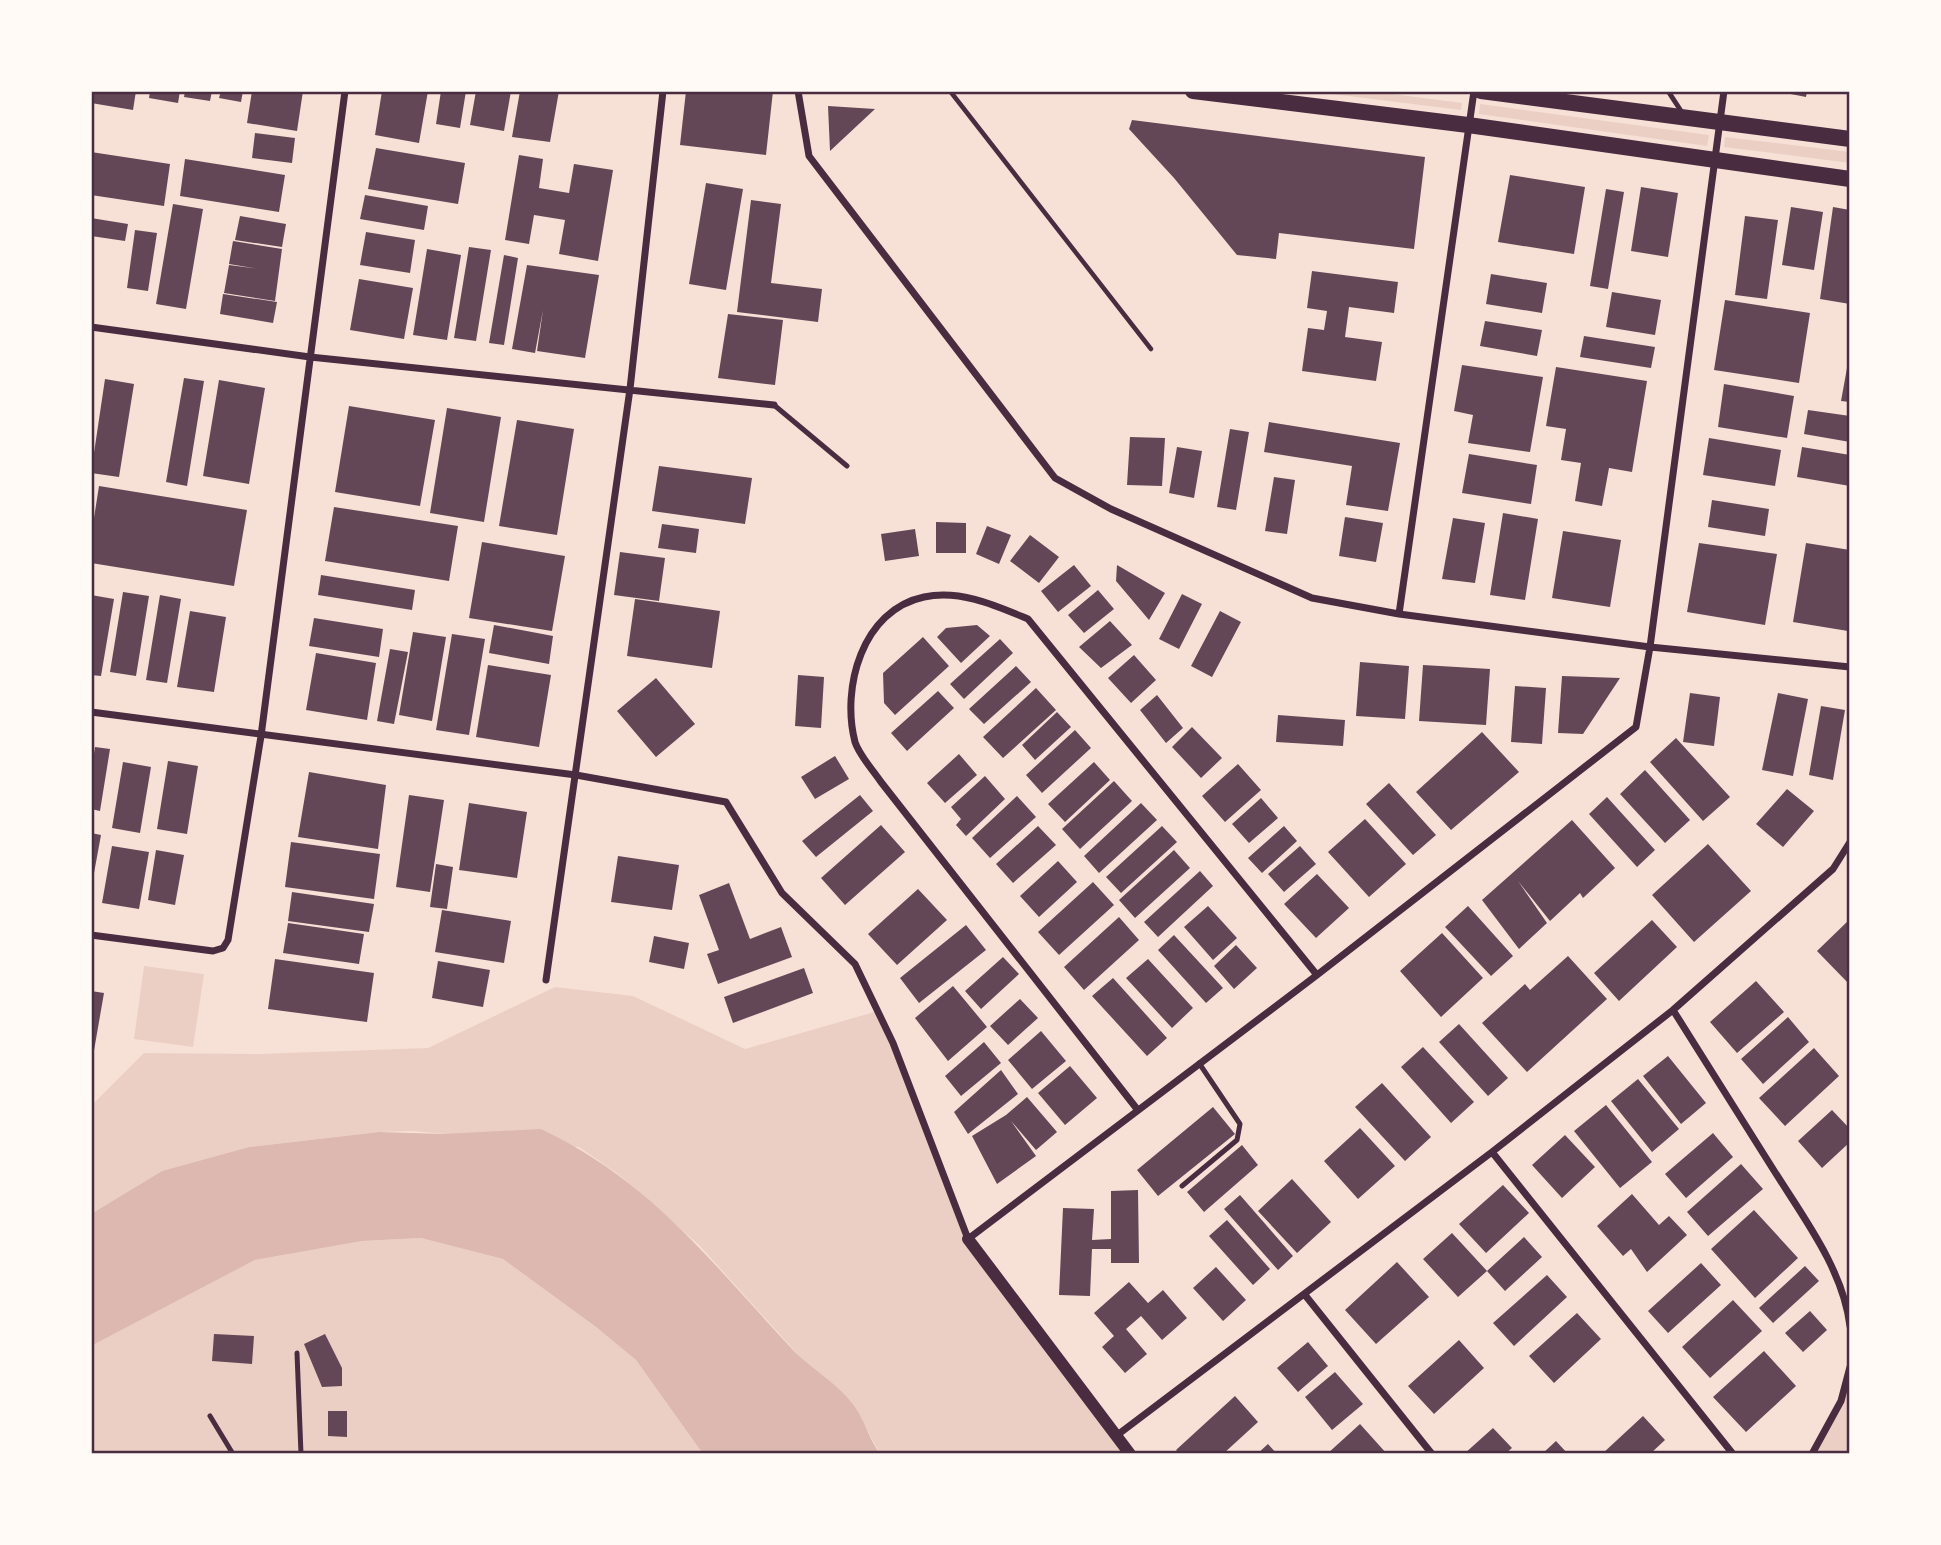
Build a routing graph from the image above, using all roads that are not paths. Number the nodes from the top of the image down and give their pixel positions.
1 (345, 91) edge
2 (663, 91) edge
3 (798, 91) edge
4 (1193, 91) edge
5 (1474, 91) edge
6 (1481, 91) edge
7 (1668, 91) edge
8 (1724, 91) edge
9 (1687, 119) junction
10 (1719, 124) junction
11 (1468, 125) junction
12 (1850, 139) edge
13 (1714, 159) junction
14 (1850, 179) edge
15 (91, 327) edge
16 (310, 357) junction
17 (630, 389) junction
18 (774, 405) joint
19 (847, 466) dead end
20 (1399, 614) junction
21 (1650, 647) junction
22 (1850, 667) edge
23 (91, 712) edge
24 (261, 736) junction
25 (576, 775) junction
26 (1850, 842) edge
27 (91, 935) edge
28 (1317, 975) junction
29 (546, 980) dead end
30 (1673, 1010) junction
31 (1199, 1063) junction
32 (1137, 1109) junction
33 (1492, 1152) junction
34 (1182, 1186) dead end
35 (968, 1239) junction
36 (1306, 1295) junction
37 (1850, 1326) edge
38 (297, 1353) dead end
39 (1850, 1367) edge
40 (210, 1416) dead end
41 (1116, 1436) junction
42 (233, 1454) edge
43 (301, 1454) edge
44 (1130, 1454) edge
45 (1432, 1454) edge
46 (1733, 1454) edge
47 (1812, 1454) edge

1 - 16 street
2 - 17 street
3 - 20 street
4 - 11 main road
5 - 11 street
6 - 9 main road
7 - 9 lane
8 - 10 street
9 - 10 main road
10 - 12 main road
10 - 13 street
11 - 13 main road
11 - 20 street
13 - 14 main road
13 - 21 street
15 - 16 street
16 - 17 street
16 - 24 street
17 - 18 street
17 - 25 street
18 - 19 lane
20 - 21 street
21 - 22 street
21 - 28 street
23 - 24 street
24 - 25 street
24 - 27 street
25 - 29 street
25 - 35 street
26 - 30 street
28 - 31 street
28 - 32 street
30 - 33 street
30 - 37 street
31 - 32 street
31 - 34 lane
32 - 35 street
33 - 36 street
33 - 46 street
35 - 41 street
36 - 41 street
36 - 45 street
38 - 43 lane
39 - 47 street
40 - 42 lane
41 - 44 street

